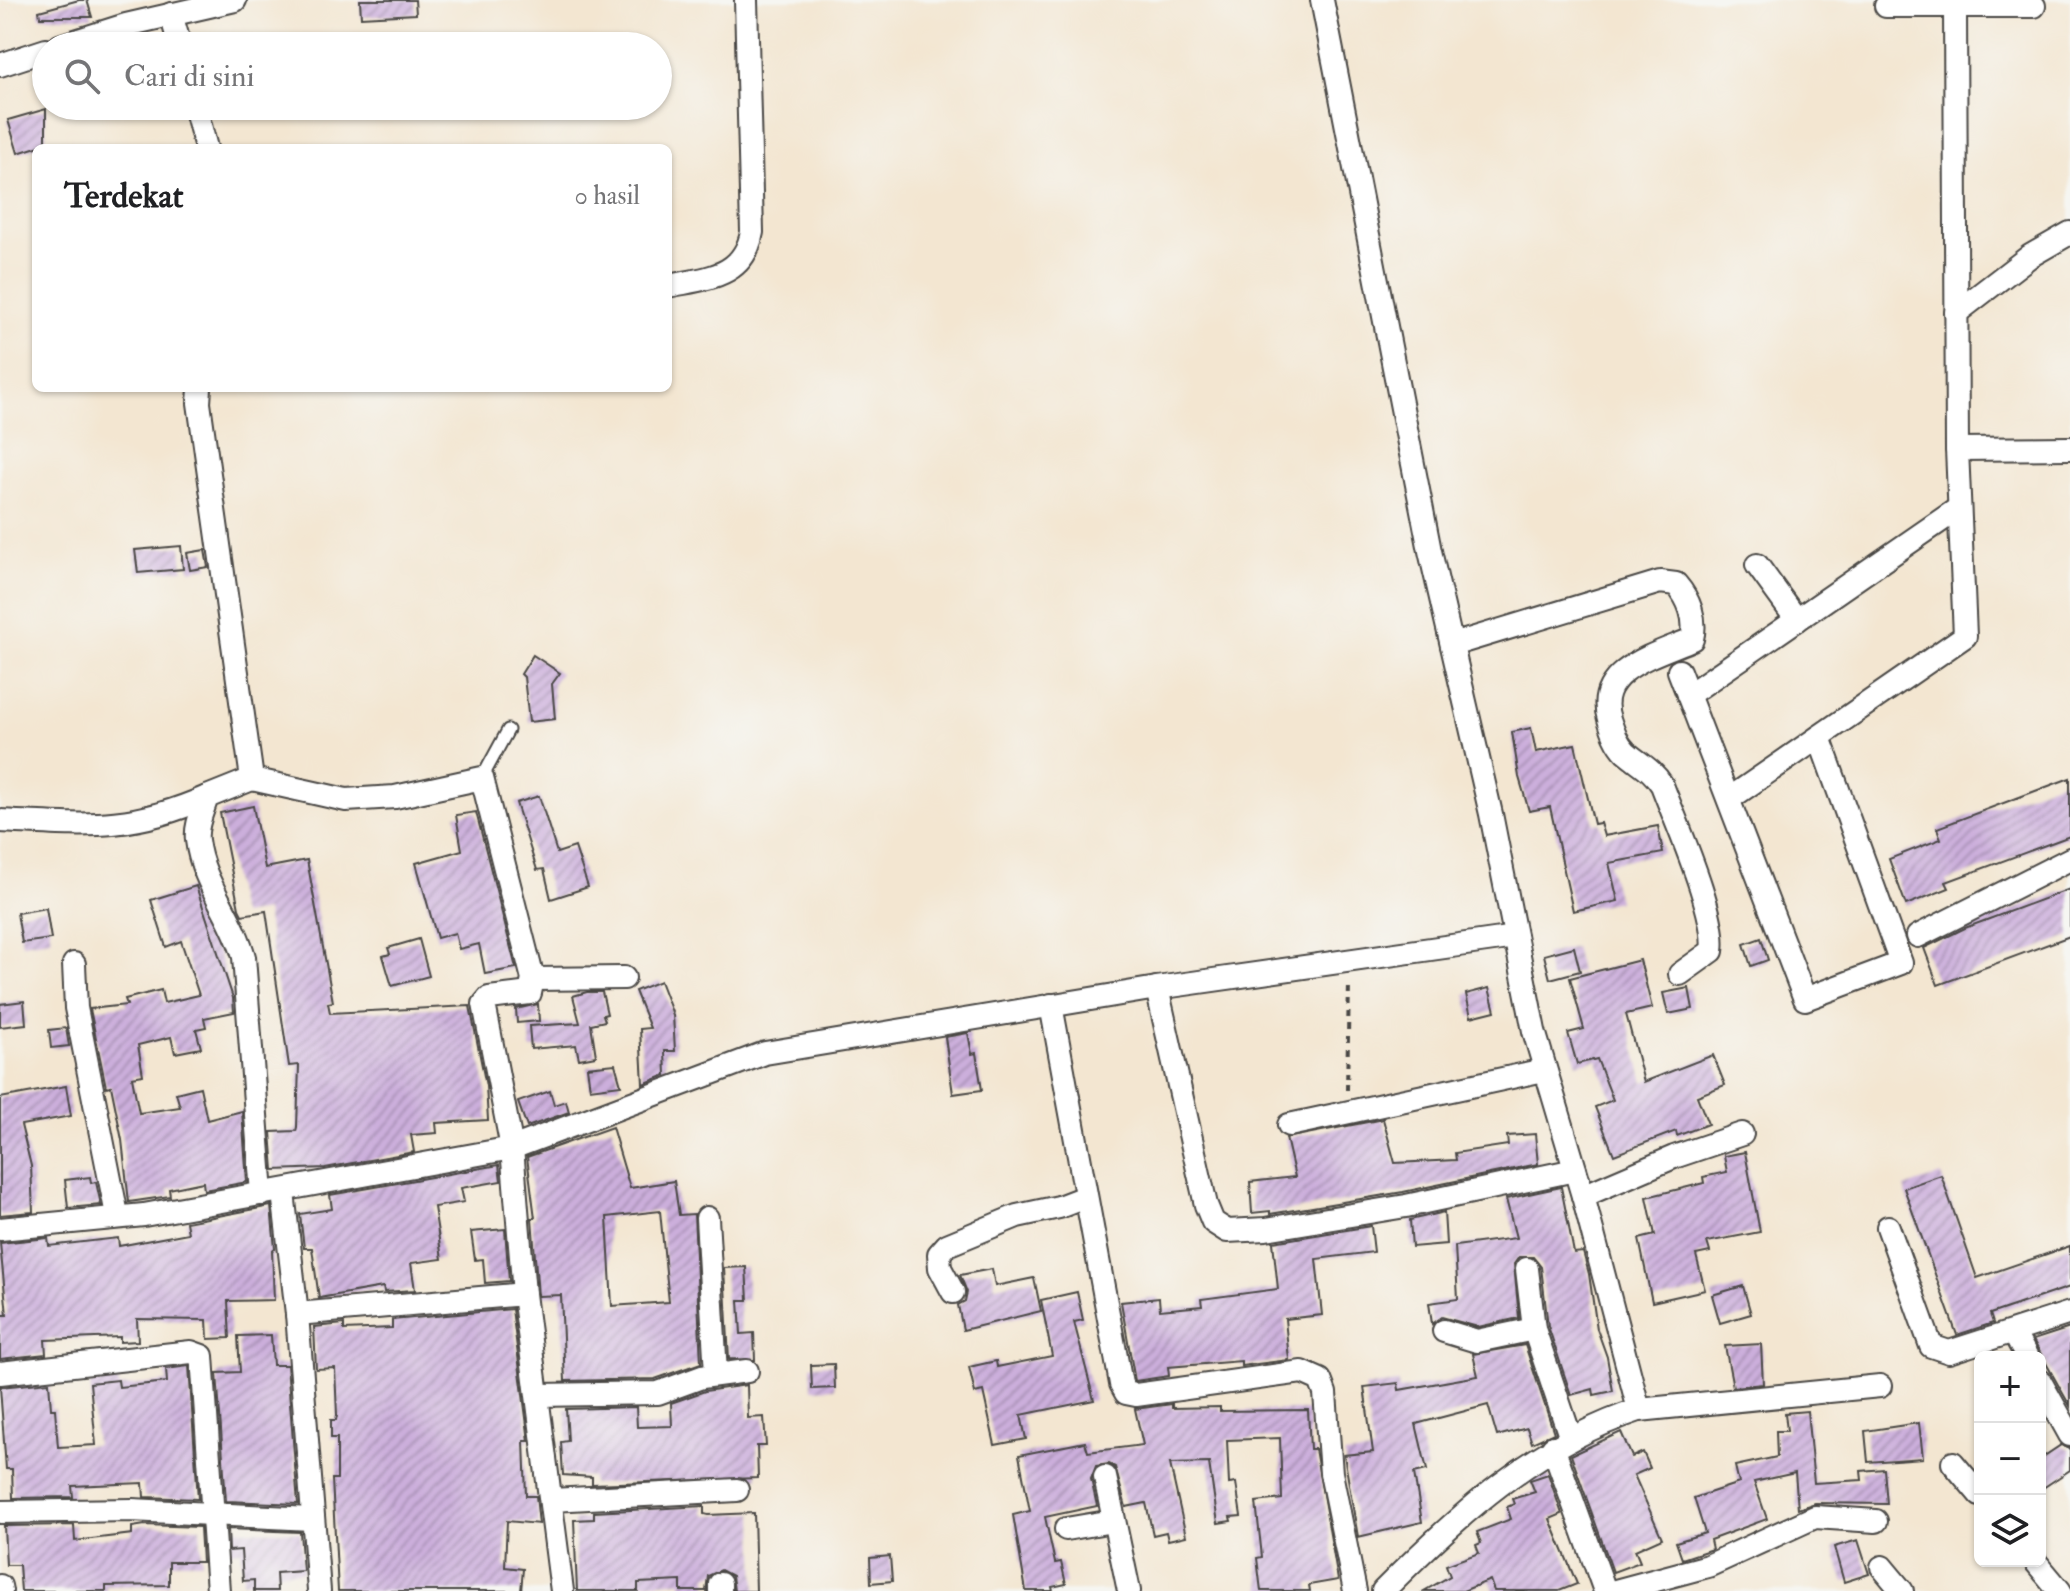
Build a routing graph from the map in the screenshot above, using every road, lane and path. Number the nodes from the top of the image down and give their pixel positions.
1 (235, 0) edge
2 (746, 0) edge
3 (1322, 0) edge
4 (1886, 6) dead end
5 (1955, 6) junction
6 (2034, 6) dead end
7 (171, 14) junction
8 (109, 32) edge
9 (176, 32) edge
10 (32, 55) edge
11 (0, 65) edge
12 (199, 120) edge
13 (205, 144) edge
14 (2070, 233) edge
15 (672, 285) edge
16 (1956, 313) junction
17 (200, 392) edge
18 (2070, 448) edge
19 (1957, 449) junction
20 (1959, 508) junction
21 (1757, 565) dead end
22 (1797, 620) junction
23 (1452, 645) junction
24 (1679, 671) dead end
25 (1688, 695) junction
26 (508, 730) dead end
27 (1819, 737) junction
28 (482, 778) junction
29 (252, 779) junction
30 (207, 797) junction
31 (1729, 799) junction
32 (0, 821) edge
33 (2070, 859) edge
34 (1918, 936) dead end
35 (1515, 937) junction
36 (1349, 960) junction
37 (74, 964) dead end
38 (1680, 974) dead end
39 (624, 978) dead end
40 (533, 979) junction
41 (1157, 988) junction
42 (1051, 1005) junction
43 (1544, 1070) junction
44 (1347, 1112) junction
45 (1289, 1125) dead end
46 (1742, 1134) dead end
47 (512, 1148) junction
48 (1575, 1170) junction
49 (273, 1193) junction
50 (1583, 1196) junction
51 (1085, 1197) junction
52 (117, 1215) junction
53 (707, 1218) dead end
54 (1888, 1227) dead end
55 (0, 1229) edge
56 (1527, 1269) dead end
57 (953, 1292) dead end
58 (524, 1294) junction
59 (2070, 1313) edge
60 (297, 1314) junction
61 (1534, 1329) junction
62 (1444, 1331) dead end
63 (2013, 1332) junction
64 (2024, 1351) edge
65 (747, 1371) dead end
66 (0, 1373) edge
67 (716, 1374) junction
68 (1880, 1386) dead end
69 (2046, 1392) edge
70 (539, 1395) junction
71 (1639, 1410) junction
72 (2070, 1435) edge
73 (1562, 1442) junction
74 (1953, 1463) dead end
75 (1105, 1477) dead end
76 (1974, 1488) edge
77 (737, 1490) dead end
78 (552, 1500) junction
79 (0, 1512) edge
80 (211, 1514) junction
81 (311, 1519) junction
82 (1113, 1521) junction
83 (1876, 1521) dead end
84 (1066, 1529) dead end
85 (1882, 1567) dead end
86 (2040, 1567) edge
87 (218, 1591) edge
88 (319, 1591) edge
89 (562, 1591) edge
90 (1129, 1591) edge
91 (1355, 1591) edge
92 (1383, 1591) edge
93 (1605, 1591) edge
94 (1615, 1591) edge
95 (1902, 1591) edge
96 (2060, 1591) edge

1 - 7 street
2 - 15 street
3 - 23 street
4 - 5 street
5 - 6 street
5 - 16 street
7 - 8 street
7 - 9 street
10 - 11 street
12 - 13 street
14 - 16 street
16 - 19 street
17 - 29 street
18 - 19 street
19 - 20 street
20 - 22 street
20 - 27 street
21 - 22 street
22 - 25 street
23 - 35 street
23 - 38 street
24 - 25 street
25 - 31 street
26 - 28 lane
27 - 31 street
27 - 31 street
28 - 29 street
28 - 40 street
29 - 30 street
30 - 32 street
30 - 49 street
33 - 34 street
35 - 36 street
35 - 43 street
36 - 41 street
36 - 44 path
37 - 52 street
39 - 40 street
40 - 47 street
41 - 42 street
41 - 48 street
42 - 47 street
42 - 51 street
43 - 44 street
43 - 48 street
44 - 45 street
46 - 50 street
47 - 49 street
47 - 58 street
48 - 50 street
49 - 52 street
49 - 60 street
50 - 71 street
51 - 57 street
51 - 91 street
52 - 55 street
53 - 67 street
54 - 63 street
56 - 61 street
58 - 60 street
58 - 70 street
59 - 63 street
60 - 81 street
61 - 62 street
61 - 73 street
63 - 64 street
65 - 67 street
66 - 80 street
67 - 70 street
68 - 71 street
69 - 72 street
70 - 78 street
71 - 73 street
73 - 92 street
73 - 93 street
74 - 76 street
75 - 82 street
77 - 78 street
78 - 89 street
79 - 80 street
80 - 81 street
80 - 87 street
81 - 88 street
82 - 84 street
82 - 90 street
83 - 94 street
85 - 95 street
86 - 96 street

